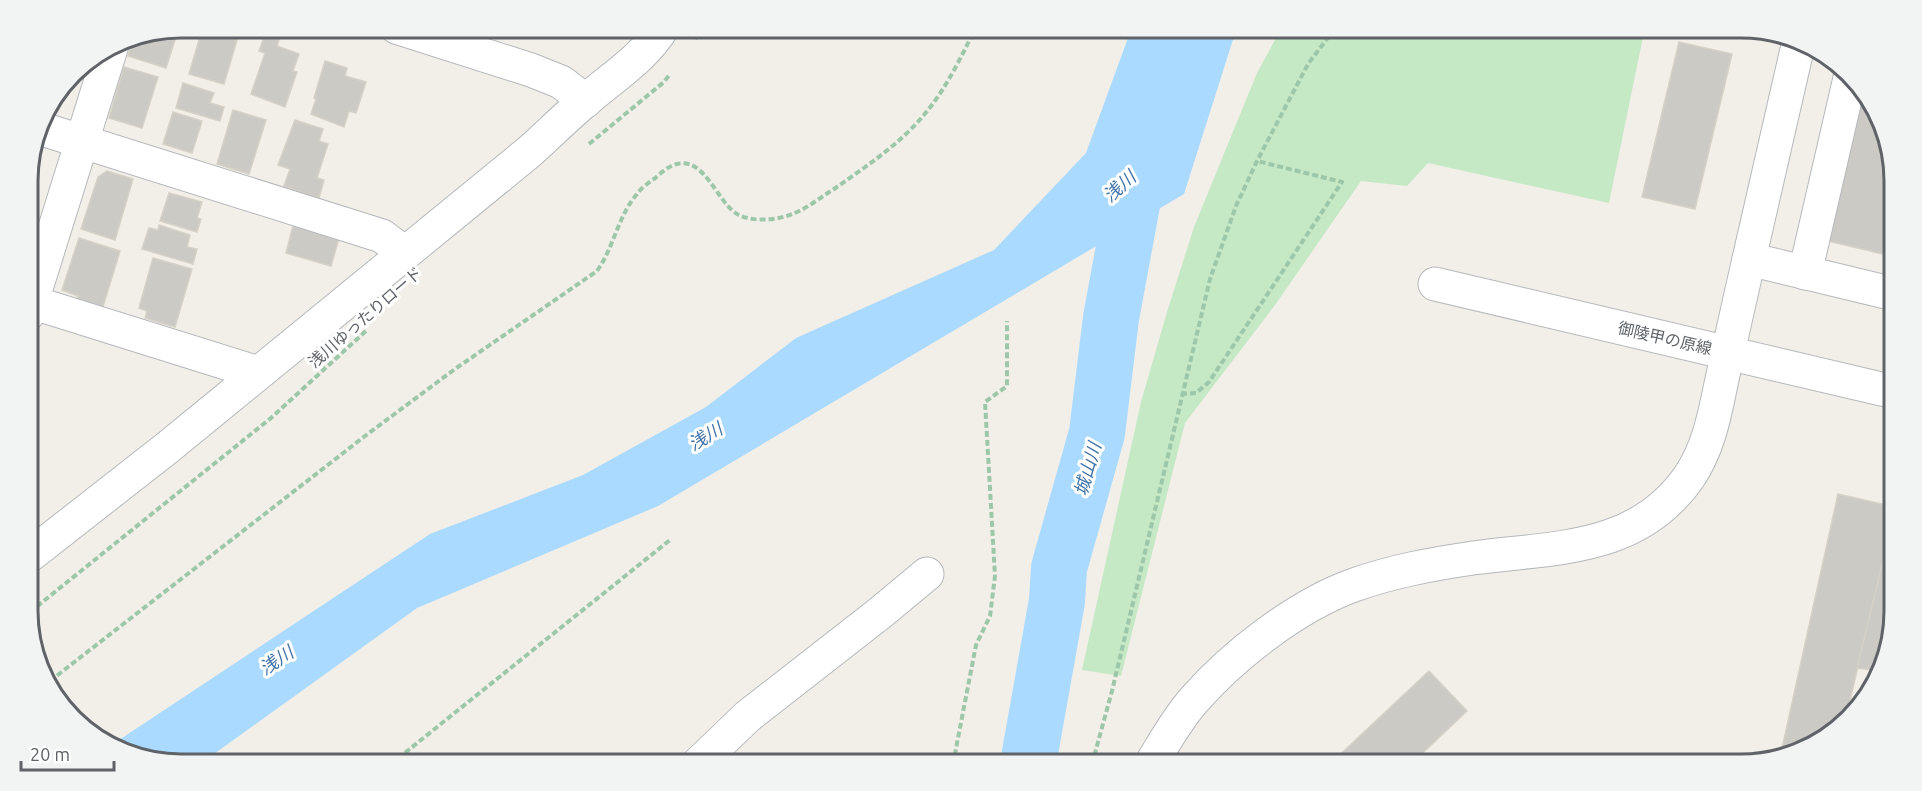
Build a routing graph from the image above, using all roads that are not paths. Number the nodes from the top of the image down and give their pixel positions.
1 (431, 38) edge
2 (656, 38) edge
3 (1797, 49) edge
4 (108, 57) edge
5 (1848, 86) edge
6 (586, 101) junction
7 (46, 131) edge
8 (83, 142) junction
9 (402, 256) junction
10 (1749, 259) junction
11 (1805, 273) junction
12 (38, 281) edge
13 (1435, 284) dead end
14 (1884, 292) edge
15 (38, 308) edge
16 (1728, 353) junction
17 (258, 373) junction
18 (1884, 390) edge
19 (38, 549) edge
20 (927, 574) dead end
21 (1158, 753) edge
22 (709, 754) edge

1 - 6 street
2 - 6 street
3 - 10 street
4 - 8 street
5 - 11 street
6 - 9 street
7 - 8 street
8 - 9 street
8 - 12 street
9 - 17 street
10 - 11 street
10 - 16 street
11 - 14 street
13 - 16 street, 御陵甲の原線
15 - 17 street
16 - 18 street, 御陵甲の原線
16 - 21 street
17 - 19 street
20 - 22 street

